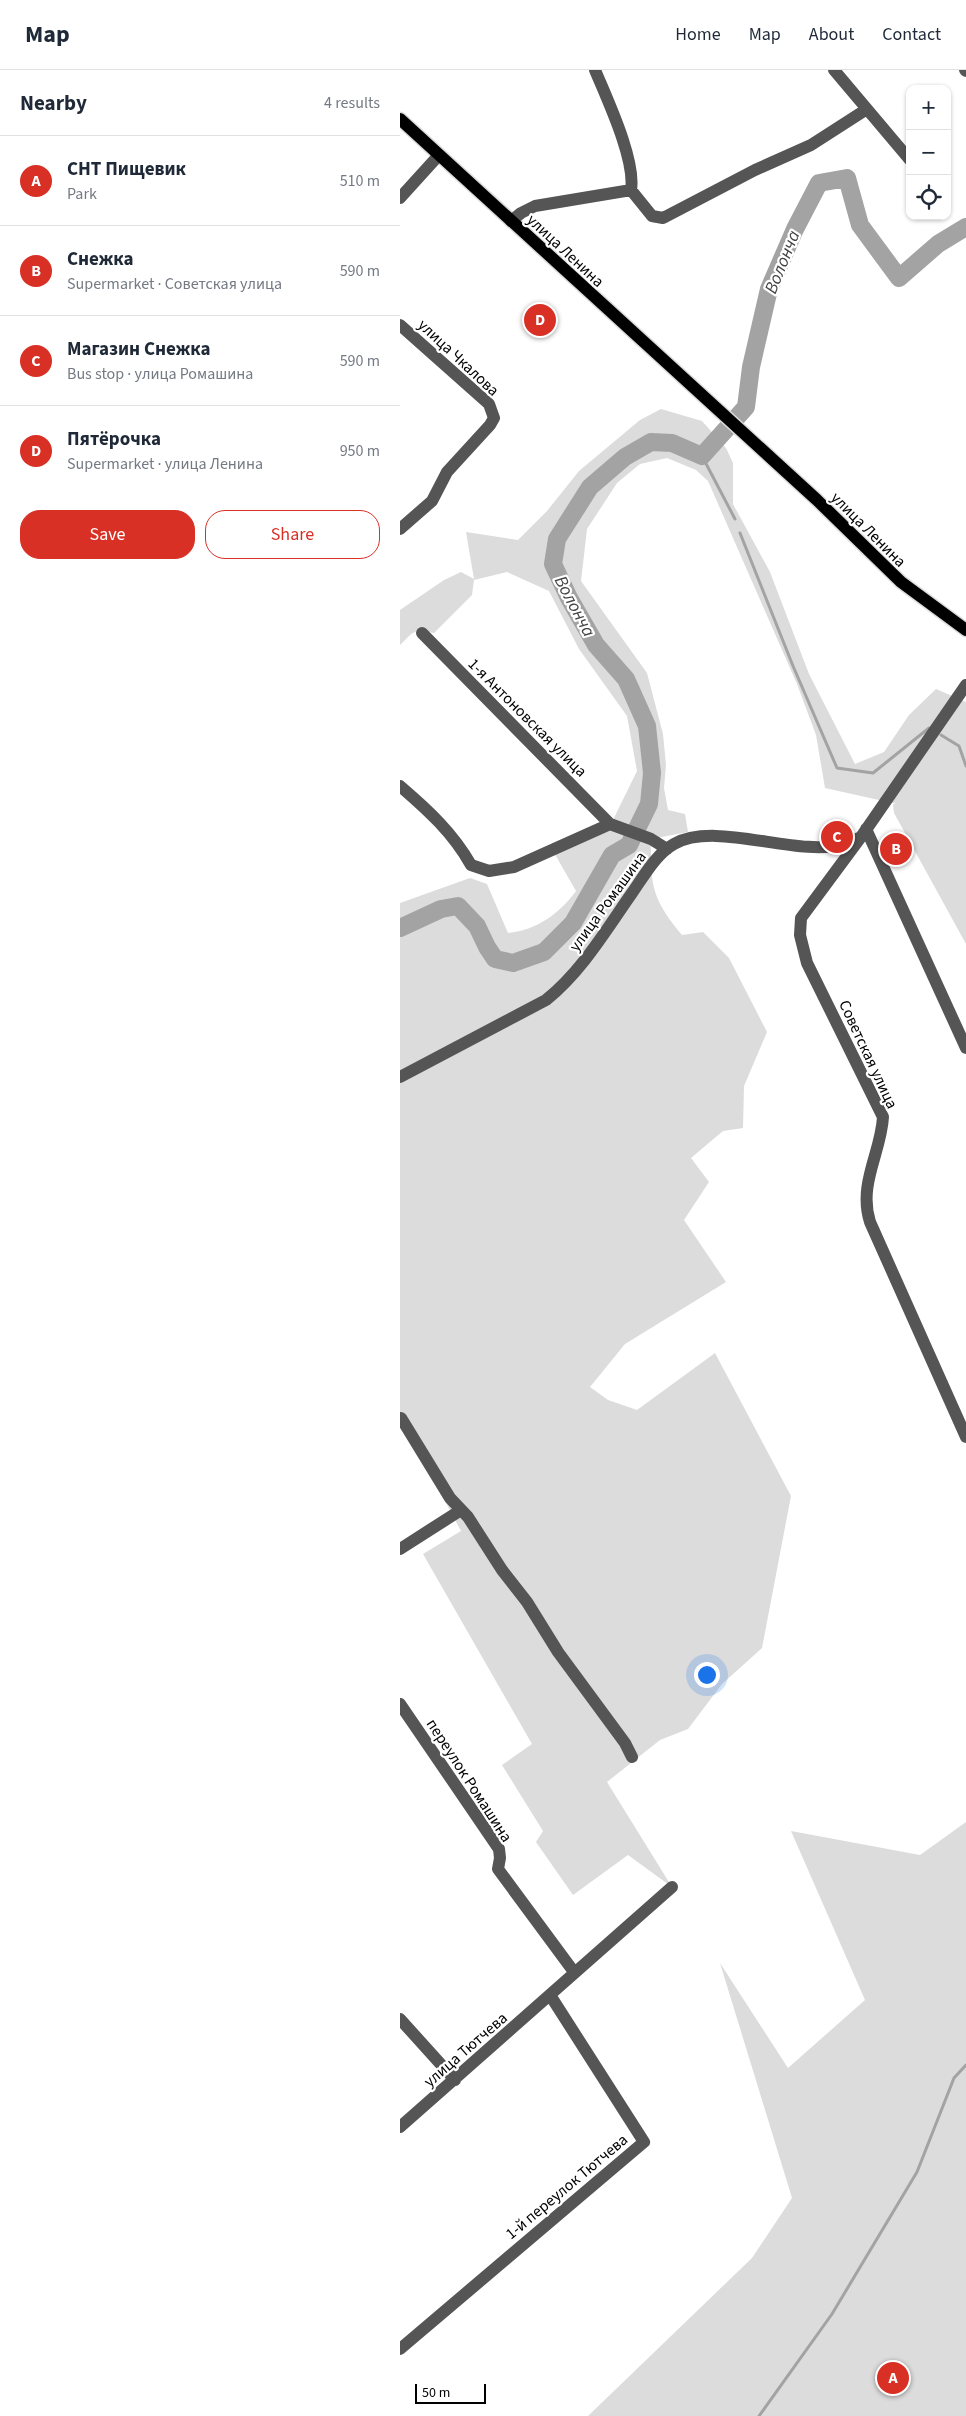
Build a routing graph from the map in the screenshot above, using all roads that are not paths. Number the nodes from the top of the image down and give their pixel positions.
1 (595, 70) edge
2 (834, 70) edge
3 (867, 109) junction
4 (400, 119) edge
5 (439, 155) junction
6 (906, 155) edge
7 (631, 190) junction
8 (400, 198) edge
9 (511, 221) junction
10 (400, 325) edge
11 (400, 528) edge
12 (966, 630) edge
13 (422, 633) dead end
14 (966, 685) edge
15 (400, 786) edge
16 (610, 824) junction
17 (864, 833) junction
18 (667, 849) junction
19 (966, 1048) edge
20 (400, 1078) edge
21 (401, 1418) edge
22 (966, 1438) edge
23 (461, 1510) junction
24 (400, 1549) edge
25 (400, 1704) edge
26 (632, 1756) dead end
27 (672, 1886) dead end
28 (574, 1972) junction
29 (550, 1995) junction
30 (401, 2021) edge
31 (454, 2080) junction
32 (400, 2126) edge
33 (400, 2350) edge

1 - 7 street
2 - 3 street
3 - 6 street
3 - 7 street
4 - 5 main road, улица Ленина
5 - 8 street
5 - 9 main road, улица Ленина
7 - 9 street
9 - 12 main road, улица Ленина
10 - 11 street, улица Чкалова
13 - 16 street, 1-я Антоновская улица
14 - 17 street
15 - 16 street
16 - 18 street
17 - 18 street, улица Ромашина
17 - 19 street
17 - 22 street, Советская улица
18 - 20 street, улица Ромашина
21 - 23 street
23 - 24 street
23 - 26 street
25 - 28 street, переулок Ромашина
27 - 28 street, улица Тютчева
28 - 29 street, улица Тютчева
29 - 31 street, улица Тютчева
29 - 33 street, 1-й переулок Тютчева
30 - 31 street
31 - 32 street, улица Тютчева

